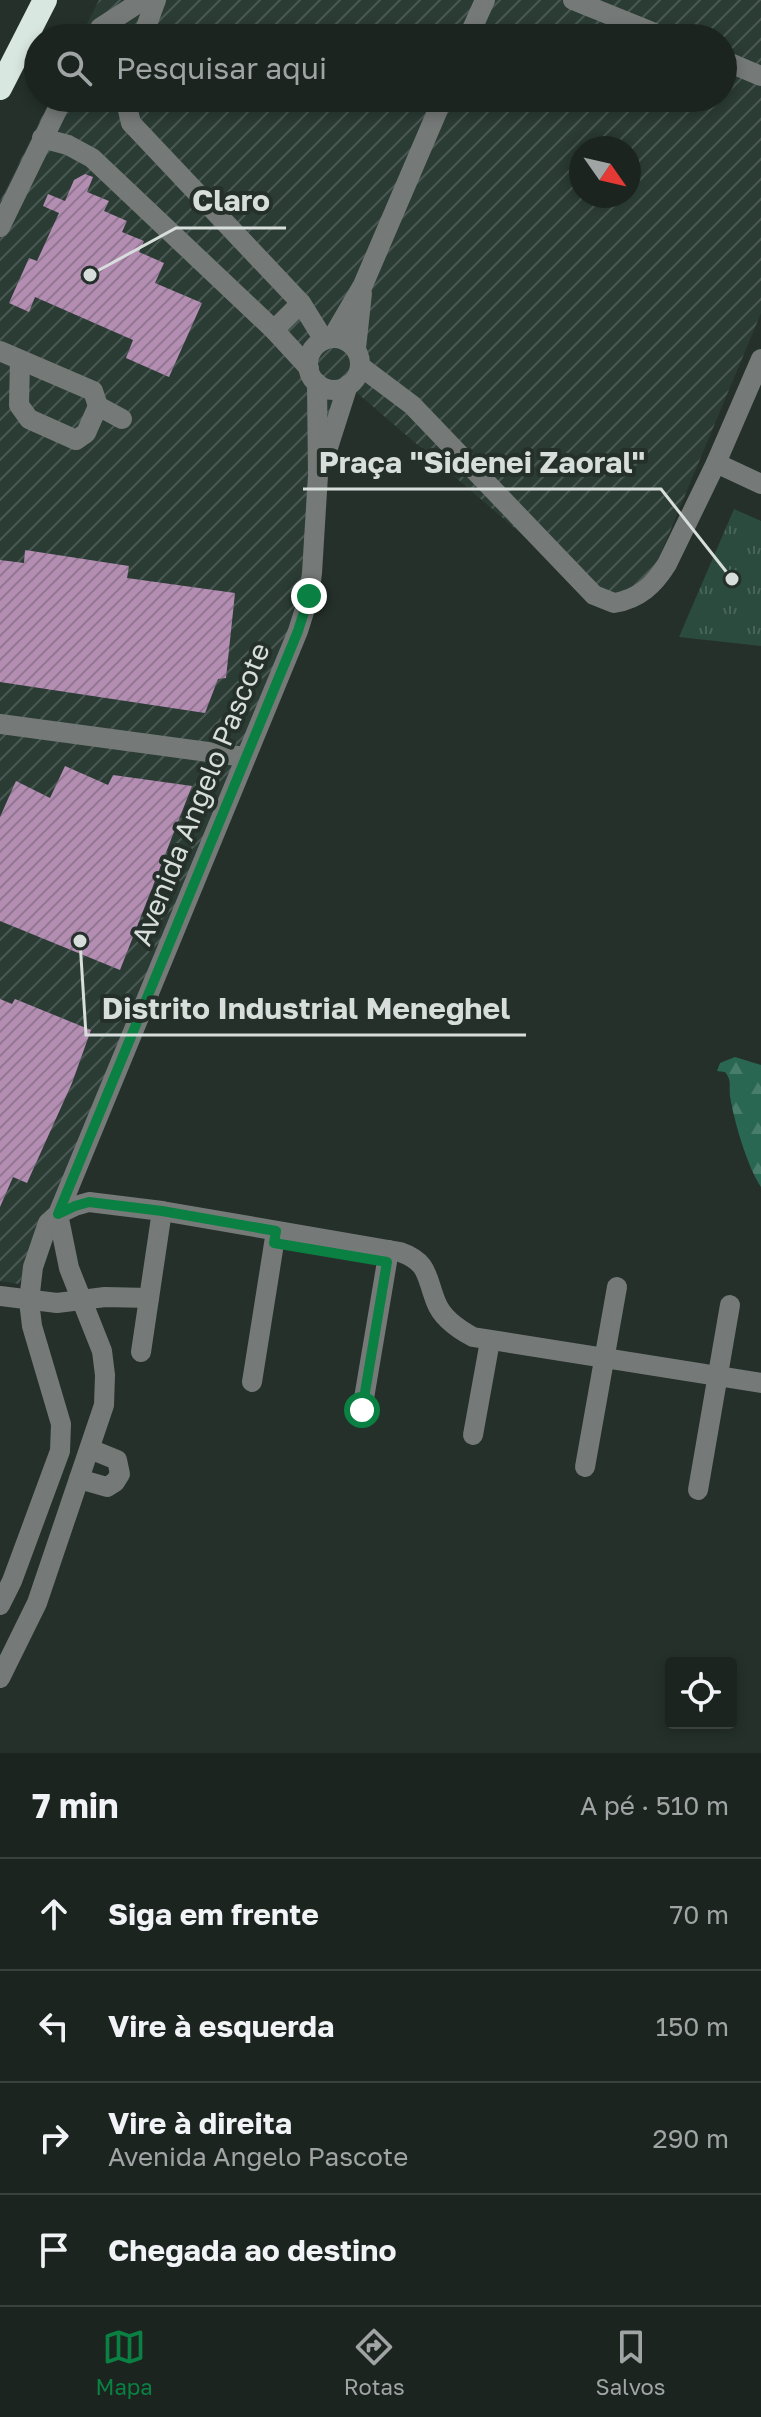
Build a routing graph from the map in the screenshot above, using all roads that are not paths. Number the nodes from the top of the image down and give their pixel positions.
1 (29, 0) edge
2 (45, 0) edge
3 (113, 0) edge
4 (143, 0) edge
5 (156, 0) edge
6 (485, 0) edge
7 (573, 0) edge
8 (33, 24) edge
9 (101, 24) edge
10 (110, 24) edge
11 (147, 24) edge
12 (474, 24) edge
13 (632, 24) edge
14 (24, 41) edge
15 (0, 66) edge
16 (737, 66) edge
17 (761, 76) edge
18 (0, 88) edge
19 (56, 112) edge
20 (128, 112) edge
21 (437, 112) edge
22 (42, 138) junction
23 (0, 227) edge
24 (363, 285) junction
25 (301, 303) junction
26 (274, 330) junction
27 (328, 339) junction
28 (0, 351) edge
29 (358, 357) junction
30 (761, 359) edge
31 (20, 360) junction
32 (313, 376) junction
33 (348, 385) junction
34 (98, 406) junction
35 (122, 419) dead end
36 (716, 463) junction
37 (318, 475) junction
38 (761, 484) edge
39 (3, 730) edge
40 (245, 757) junction
41 (58, 1214) junction
42 (161, 1217) junction
43 (275, 1237) junction
44 (388, 1256) junction
45 (617, 1287) dead end
46 (0, 1296) edge
47 (149, 1298) junction
48 (29, 1301) junction
49 (83, 1301) junction
50 (730, 1305) dead end
51 (488, 1347) junction
52 (141, 1352) dead end
53 (603, 1365) junction
54 (252, 1382) dead end
55 (716, 1383) junction
56 (761, 1383) edge
57 (761, 1396) edge
58 (362, 1410) dead end
59 (473, 1435) dead end
60 (90, 1449) junction
61 (585, 1467) dead end
62 (79, 1479) junction
63 (698, 1490) dead end
64 (0, 1605) edge
65 (0, 1678) edge

1 - 15 highway
2 - 8 highway
3 - 9 street
4 - 10 street
5 - 11 street
6 - 12 street
7 - 13 street
14 - 18 highway
16 - 17 street
19 - 22 street
20 - 25 street
21 - 24 street
22 - 23 street
22 - 26 street
24 - 27 street
24 - 29 street
25 - 26 street
25 - 27 street
26 - 32 street
27 - 29 street
27 - 32 street
28 - 31 street
29 - 33 street
29 - 36 street
30 - 36 street
31 - 34 street
31 - 34 street
32 - 33 street
32 - 37 street, Avenida Angelo Pascote
33 - 37 street, Avenida Angelo Pascote
34 - 35 street
36 - 38 street
37 - 40 street, Avenida Angelo Pascote
39 - 40 street
40 - 41 street, Avenida Angelo Pascote
41 - 42 street
41 - 48 street, Avenida Angelo Pascote
41 - 49 street
42 - 43 street
42 - 47 street
43 - 44 street
43 - 54 street
44 - 51 street
44 - 58 street
45 - 53 street
46 - 48 street
47 - 49 street
47 - 52 street
48 - 49 street
48 - 64 street, Avenida Angelo Pascote
49 - 60 street
50 - 55 street
51 - 53 street
51 - 59 street
53 - 55 street
53 - 61 street
55 - 56 street
55 - 57 street
55 - 63 street
60 - 62 street
60 - 62 street
62 - 65 street

